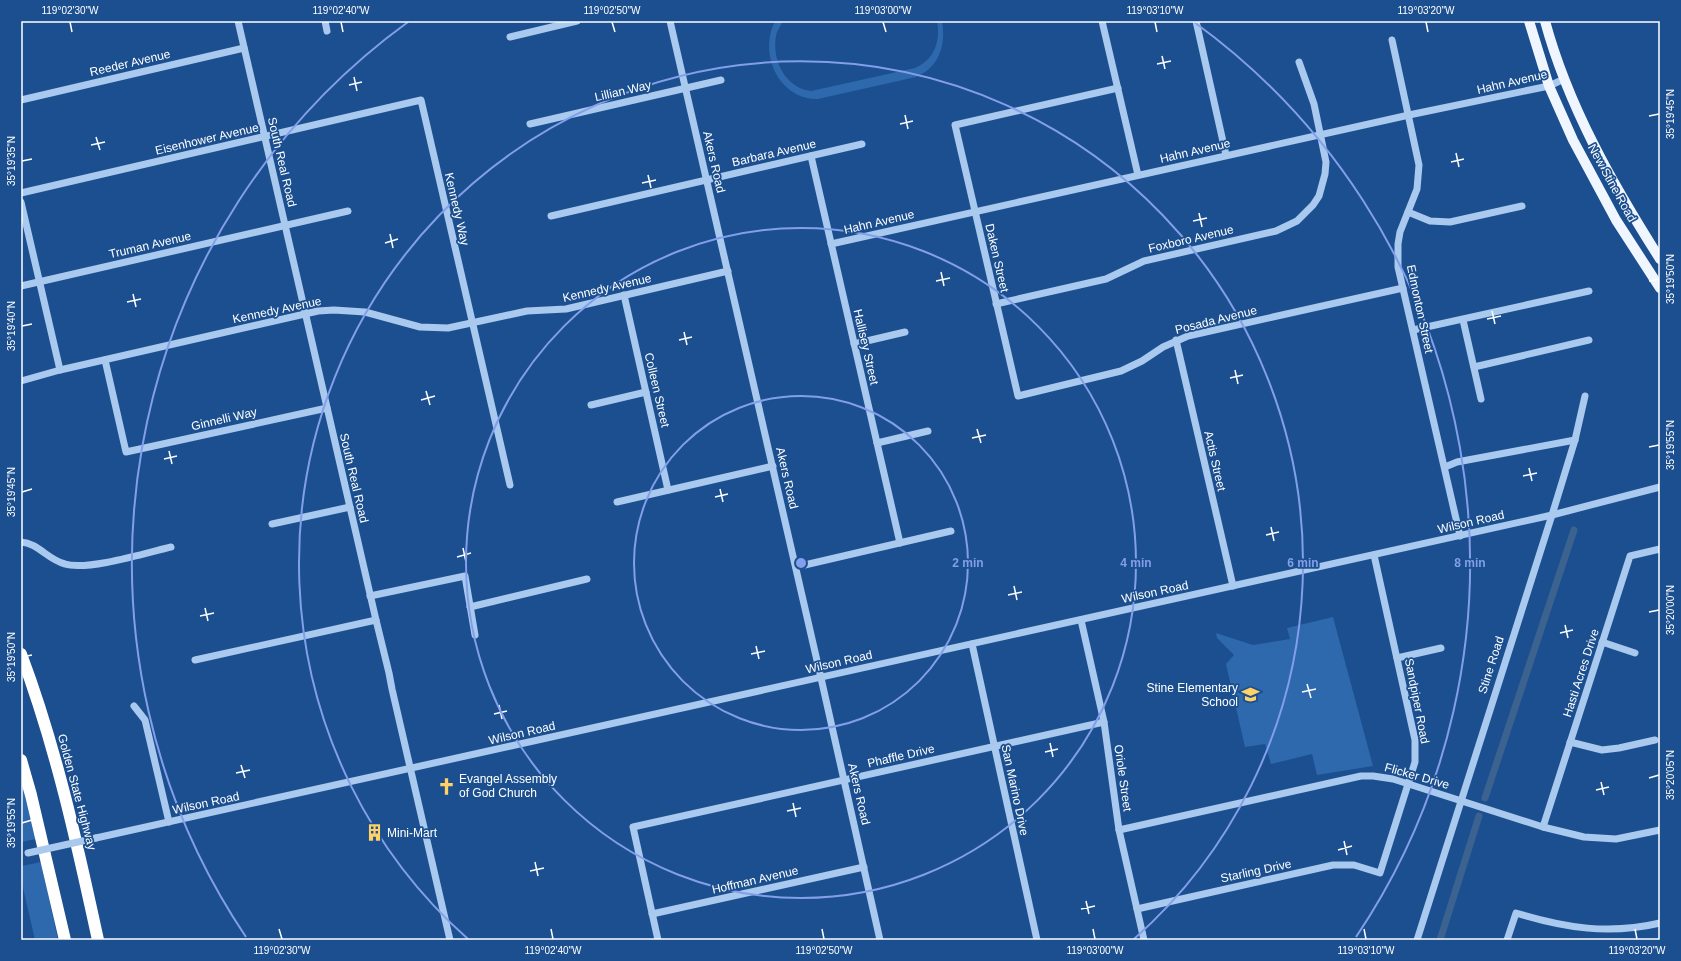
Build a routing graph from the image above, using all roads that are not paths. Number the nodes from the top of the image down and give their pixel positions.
1 (238, 21) edge
2 (325, 21) edge
3 (577, 21) edge
4 (670, 21) edge
5 (1102, 21) edge
6 (1196, 21) edge
7 (1529, 21) edge
8 (1545, 21) edge
9 (327, 31) dead end
10 (510, 37) dead end
11 (1392, 40) dead end
12 (244, 48) junction
13 (1299, 62) dead end
14 (1564, 79) junction
15 (721, 80) dead end
16 (1549, 86) junction
17 (685, 88) junction
18 (1118, 88) junction
19 (21, 100) edge
20 (421, 100) joint
21 (1408, 115) junction
22 (530, 124) dead end
23 (1321, 134) junction
24 (264, 137) junction
25 (862, 144) dead end
26 (1226, 155) junction
27 (810, 156) junction
28 (1138, 175) junction
29 (706, 180) junction
30 (21, 193) edge
31 (21, 202) edge
32 (1522, 206) dead end
33 (348, 211) dead end
34 (975, 212) junction
35 (1408, 212) junction
36 (551, 216) dead end
37 (285, 225) junction
38 (831, 244) junction
39 (1660, 259) edge
40 (728, 271) junction
41 (39, 282) junction
42 (21, 286) edge
43 (1403, 288) junction
44 (1660, 288) edge
45 (1589, 291) dead end
46 (624, 295) junction
47 (996, 304) junction
48 (305, 314) junction
49 (1463, 320) junction
50 (472, 323) junction
51 (1413, 330) junction
52 (905, 332) dead end
53 (1176, 340) junction
54 (1589, 340) dead end
55 (854, 344) junction
56 (105, 360) junction
57 (1474, 367) junction
58 (60, 370) junction
59 (21, 381) edge
60 (646, 392) junction
61 (1018, 396) joint
62 (1584, 396) dead end
63 (1481, 399) dead end
64 (592, 405) dead end
65 (327, 408) junction
66 (928, 431) dead end
67 (1574, 440) junction
68 (877, 443) junction
69 (773, 466) junction
70 (1445, 467) junction
71 (510, 485) dead end
72 (1660, 487) edge
73 (668, 490) junction
74 (617, 502) dead end
75 (350, 507) junction
76 (1552, 515) junction
77 (272, 524) dead end
78 (952, 531) dead end
79 (1460, 536) junction
80 (21, 542) edge
81 (900, 543) junction
82 (171, 547) dead end
83 (1660, 549) edge
84 (1374, 555) junction
85 (796, 567) junction
86 (586, 579) dead end
87 (1233, 586) junction
88 (370, 596) junction
89 (470, 607) junction
90 (376, 620) junction
91 (1081, 620) junction
92 (475, 635) dead end
93 (1602, 642) junction
94 (972, 644) junction
95 (1441, 648) dead end
96 (1635, 653) dead end
97 (21, 654) edge
98 (1397, 658) junction
99 (195, 660) dead end
100 (822, 678) junction
101 (134, 706) dead end
102 (1104, 722) junction
103 (1655, 740) dead end
104 (1570, 742) junction
105 (995, 747) junction
106 (21, 760) edge
107 (410, 769) junction
108 (844, 780) junction
109 (1408, 784) junction
110 (1461, 801) junction
111 (169, 822) junction
112 (1543, 827) junction
113 (1119, 830) junction
114 (1660, 830) edge
115 (25, 854) edge
116 (864, 867) junction
117 (1380, 873) joint
118 (1137, 908) junction
119 (652, 914) junction
120 (1660, 923) edge
121 (64, 940) edge
122 (98, 940) edge
123 (450, 940) edge
124 (658, 940) edge
125 (880, 940) edge
126 (1037, 940) edge
127 (1144, 940) edge
128 (1417, 940) edge
129 (1507, 940) edge

1 - 12 street, South Real Road
2 - 9 street
3 - 10 street
4 - 17 street, Akers Road
5 - 18 street
6 - 26 street
7 - 16 main road
8 - 14 main road
11 - 21 street, Edmonton Street
12 - 19 street, Reeder Avenue
12 - 24 street, South Real Road
13 - 23 street, Foxboro Avenue
14 - 16 street, Hahn Avenue
14 - 39 main road, New Stine Road
15 - 17 street, Lillian Way
16 - 21 street, Hahn Avenue
16 - 44 main road, New Stine Road
17 - 22 street, Lillian Way
17 - 29 street, Akers Road
18 - 28 street
18 - 34 street, Daken Street
20 - 24 street, Eisenhower Avenue
20 - 50 street, Kennedy Way
21 - 23 street, Hahn Avenue
21 - 35 street, Edmonton Street
23 - 26 street, Hahn Avenue
23 - 47 street, Foxboro Avenue
24 - 30 street, Eisenhower Avenue
24 - 37 street, South Real Road
25 - 27 street, Barbara Avenue
26 - 28 street, Hahn Avenue
27 - 29 street, Barbara Avenue
27 - 38 street, Hallisey Street
28 - 34 street, Hahn Avenue
29 - 36 street, Barbara Avenue
29 - 40 street, Akers Road
31 - 41 street
32 - 35 street
33 - 37 street, Truman Avenue
34 - 38 street, Hahn Avenue
34 - 47 street, Daken Street
35 - 43 street, Edmonton Street
37 - 41 street, Truman Avenue
37 - 48 street, South Real Road
38 - 55 street, Hallisey Street
40 - 46 street, Kennedy Avenue
40 - 69 street, Akers Road
41 - 42 street, Truman Avenue
41 - 58 street
43 - 51 street, Edmonton Street
43 - 53 street, Posada Avenue
45 - 49 street
46 - 50 street, Kennedy Avenue
46 - 60 street, Colleen Street
47 - 61 street, Daken Street
48 - 50 street, Kennedy Avenue
48 - 56 street, Kennedy Avenue
48 - 65 street, South Real Road
49 - 51 street
49 - 57 street
50 - 71 street, Kennedy Way
51 - 70 street, Edmonton Street
52 - 55 street
53 - 61 street, Posada Avenue
53 - 87 street, Actis Street
54 - 57 street
55 - 68 street, Hallisey Street
56 - 58 street, Kennedy Avenue
56 - 65 street, Ginnelli Way
57 - 63 street
58 - 59 street, Kennedy Avenue
60 - 64 street
60 - 73 street, Colleen Street
62 - 67 street, Stine Road
65 - 75 street, South Real Road
66 - 68 street
67 - 70 street
67 - 76 street, Stine Road
68 - 81 street, Hallisey Street
69 - 73 street
69 - 85 street, Akers Road
70 - 79 street, Edmonton Street
72 - 76 street, Wilson Road
73 - 74 street
75 - 77 street
75 - 88 street, South Real Road
76 - 79 street, Wilson Road
76 - 110 street, Stine Road
78 - 81 street
79 - 84 street, Wilson Road
80 - 82 street
81 - 85 street
83 - 93 street, Hasti Acres Drive
84 - 87 street, Wilson Road
84 - 98 street, Sandpiper Road
85 - 100 street, Akers Road
86 - 89 street
87 - 91 street, Wilson Road
88 - 89 street
88 - 90 street, South Real Road
89 - 92 street
90 - 99 street
90 - 107 street, South Real Road
91 - 94 street, Wilson Road
91 - 102 street, Oriole Street
93 - 96 street
93 - 104 street, Hasti Acres Drive
94 - 100 street, Wilson Road
94 - 105 street, San Marino Drive
95 - 98 street
97 - 122 highway, Golden State Highway
98 - 109 street, Sandpiper Road
100 - 107 street, Wilson Road
100 - 108 street, Akers Road
101 - 111 street
102 - 105 street, Phaffle Drive
102 - 113 street, Oriole Street
103 - 104 street
104 - 112 street, Hasti Acres Drive
105 - 108 street, Phaffle Drive
105 - 126 street, San Marino Drive
106 - 121 highway
107 - 111 street, Wilson Road
107 - 123 street, South Real Road
108 - 116 street, Akers Road
108 - 119 street, Phaffle Drive
109 - 110 street, Flicker Drive
109 - 113 street, Flicker Drive
109 - 117 street, Sandpiper Road
110 - 112 street, Flicker Drive
110 - 128 street, Stine Road
111 - 115 street, Wilson Road, bridge
112 - 114 street, Flicker Drive
113 - 118 street, Oriole Street
116 - 119 street, Hoffman Avenue
116 - 125 street, Akers Road
117 - 118 street, Starling Drive
118 - 127 street, Oriole Street
119 - 124 street
120 - 129 street

